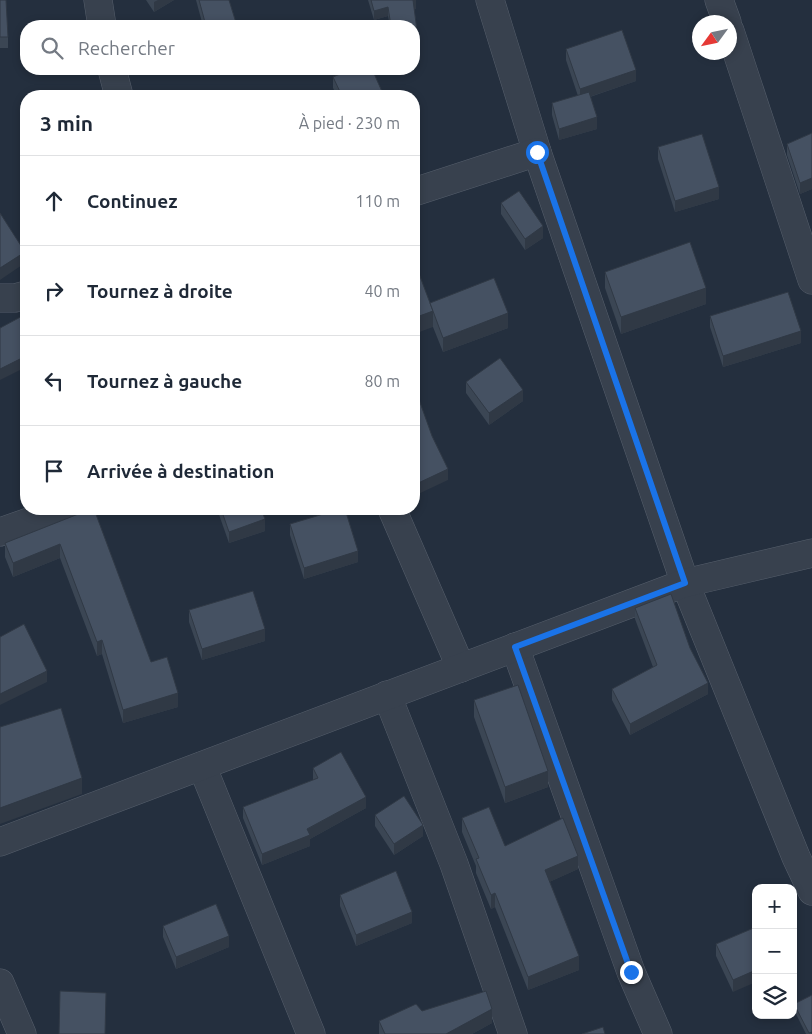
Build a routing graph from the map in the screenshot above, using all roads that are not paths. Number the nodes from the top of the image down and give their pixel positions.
1 (98, 0) edge
2 (490, 0) edge
3 (719, 0) edge
4 (724, 15) edge
5 (101, 20) edge
6 (737, 52) edge
7 (114, 75) edge
8 (117, 90) edge
9 (537, 152) junction
10 (420, 190) edge
11 (812, 280) edge
12 (20, 297) edge
13 (0, 298) edge
14 (49, 515) edge
15 (395, 515) edge
16 (0, 532) edge
17 (812, 553) edge
18 (685, 583) junction
19 (515, 647) junction
20 (461, 668) junction
21 (387, 695) junction
22 (202, 766) junction
23 (0, 842) edge
24 (812, 891) edge
25 (0, 983) edge
26 (22, 1034) edge
27 (311, 1034) edge
28 (513, 1034) edge
29 (658, 1034) edge

1 - 5 street
2 - 9 street
3 - 4 street
6 - 11 street
7 - 8 street
9 - 10 street
9 - 18 street
12 - 13 street
14 - 16 street
15 - 20 street
17 - 18 street
18 - 19 street
18 - 24 street
19 - 20 street
19 - 29 street
20 - 21 street
21 - 22 street
21 - 28 street
22 - 23 street
22 - 27 street
25 - 26 street

